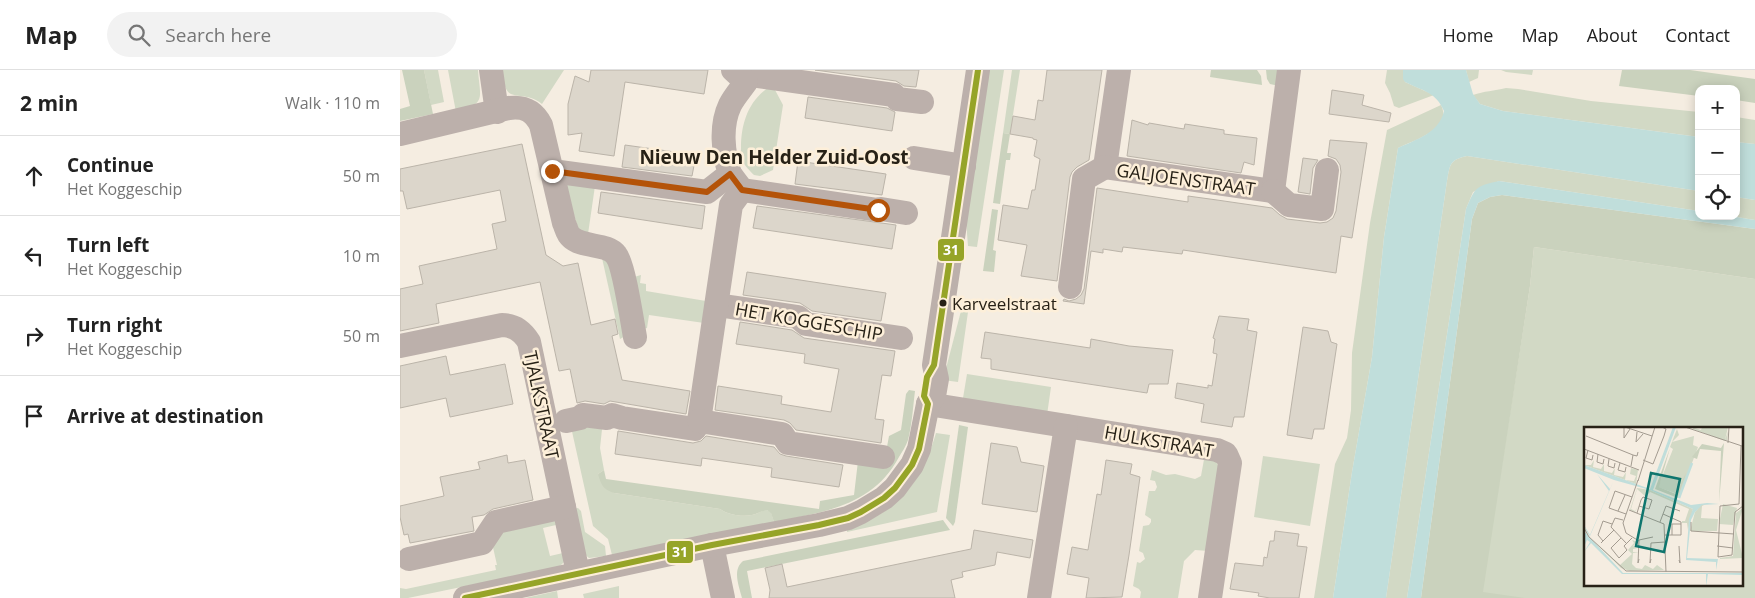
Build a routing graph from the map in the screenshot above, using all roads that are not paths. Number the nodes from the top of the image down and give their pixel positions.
1 (491, 70) edge
2 (978, 70) edge
3 (1119, 70) edge
4 (1289, 70) edge
5 (745, 74) edge
6 (922, 102) dead end
7 (497, 112) junction
8 (400, 134) edge
9 (914, 158) dead end
10 (964, 166) junction
11 (1106, 168) junction
12 (1327, 170) dead end
13 (552, 171) junction
14 (736, 182) junction
15 (1273, 191) junction
16 (906, 213) dead end
17 (1070, 287) dead end
18 (717, 305) junction
19 (635, 337) dead end
20 (901, 338) dead end
21 (400, 346) edge
22 (928, 404) junction
23 (566, 421) dead end
24 (699, 421) junction
25 (1066, 426) junction
26 (883, 458) dead end
27 (564, 507) junction
28 (712, 545) junction
29 (409, 559) dead end
30 (578, 573) junction
31 (465, 598) edge
32 (723, 598) edge
33 (1038, 598) edge
34 (1210, 598) edge

1 - 7 street
2 - 10 street
3 - 11 street, GALJOENSTRAAT
4 - 15 street, GALJOENSTRAAT
5 - 6 street
5 - 14 street
7 - 8 street
7 - 13 street
9 - 10 street
10 - 22 street
11 - 15 street, GALJOENSTRAAT
11 - 17 street
12 - 15 street
13 - 14 street
13 - 19 street
14 - 16 street
14 - 18 street, HET KOGGESCHIP
18 - 20 street, HET KOGGESCHIP
18 - 24 street, HET KOGGESCHIP
21 - 27 street, TJALKSTRAAT
22 - 25 street, HULKSTRAAT
22 - 28 street
23 - 24 street
24 - 26 street
25 - 33 street
25 - 34 street, HULKSTRAAT
27 - 29 street
27 - 30 street, TJALKSTRAAT
28 - 30 street
28 - 32 street
30 - 31 street

